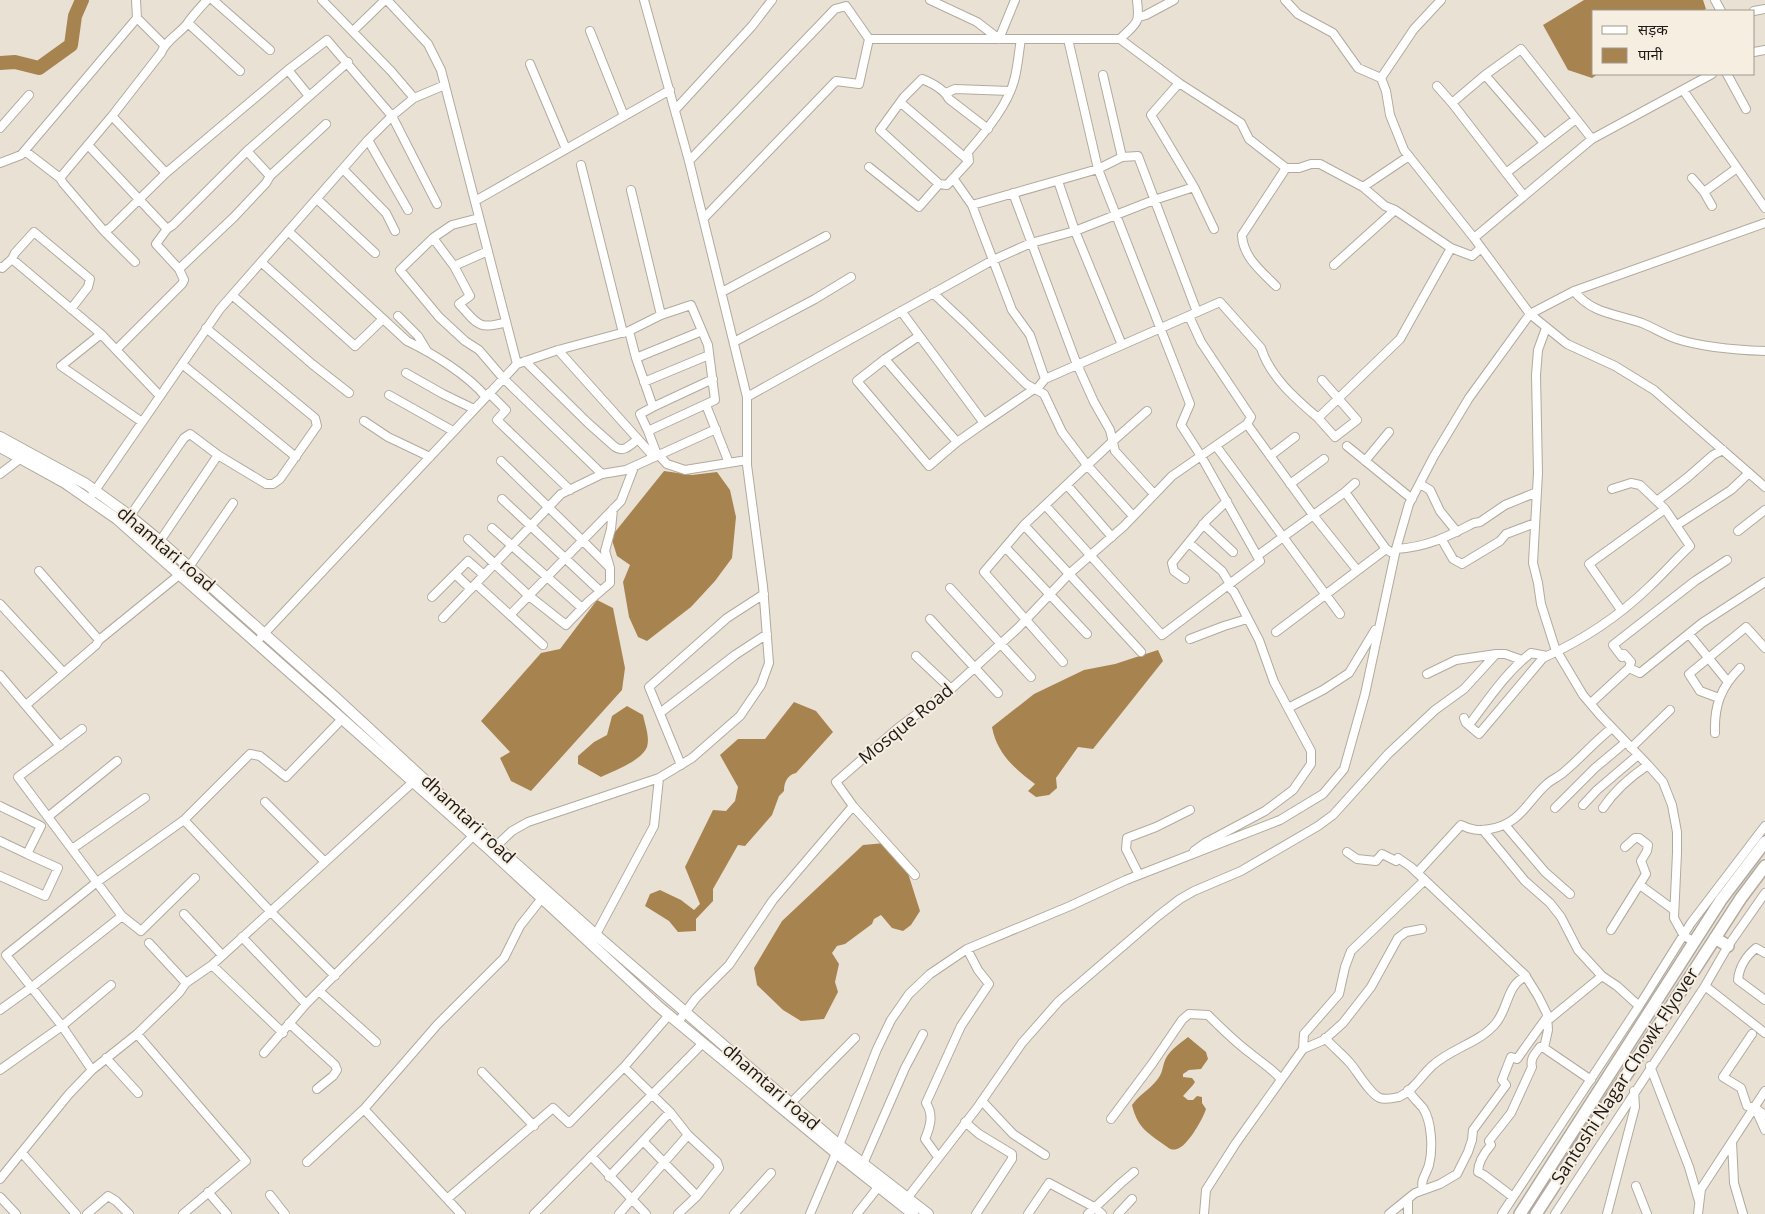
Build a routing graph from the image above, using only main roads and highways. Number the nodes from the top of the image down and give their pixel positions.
1 (0, 437) edge
2 (0, 447) edge
3 (92, 495) junction
4 (1765, 842) edge
5 (493, 849) junction
6 (1765, 866) edge
7 (1715, 938) junction
8 (593, 939) junction
9 (1728, 946) road end
10 (838, 1149) junction
11 (905, 1201) junction
12 (913, 1214) edge
13 (928, 1214) edge
14 (1520, 1214) edge
15 (1536, 1214) edge

1 - 3 main road, dhamtari road
2 - 3 main road
3 - 5 main road
3 - 5 main road, dhamtari road
4 - 14 highway, Santoshi Nagar Chowk Flyover
5 - 8 main road, dhamtari road
5 - 8 main road
6 - 7 highway, Santoshi Nagar Chowk Flyover
7 - 9 highway
7 - 15 highway, Santoshi Nagar Chowk Flyover
8 - 10 main road, dhamtari road
8 - 10 main road
10 - 11 main road, dhamtari road
10 - 11 main road
11 - 12 main road
11 - 13 main road, dhamtari road

